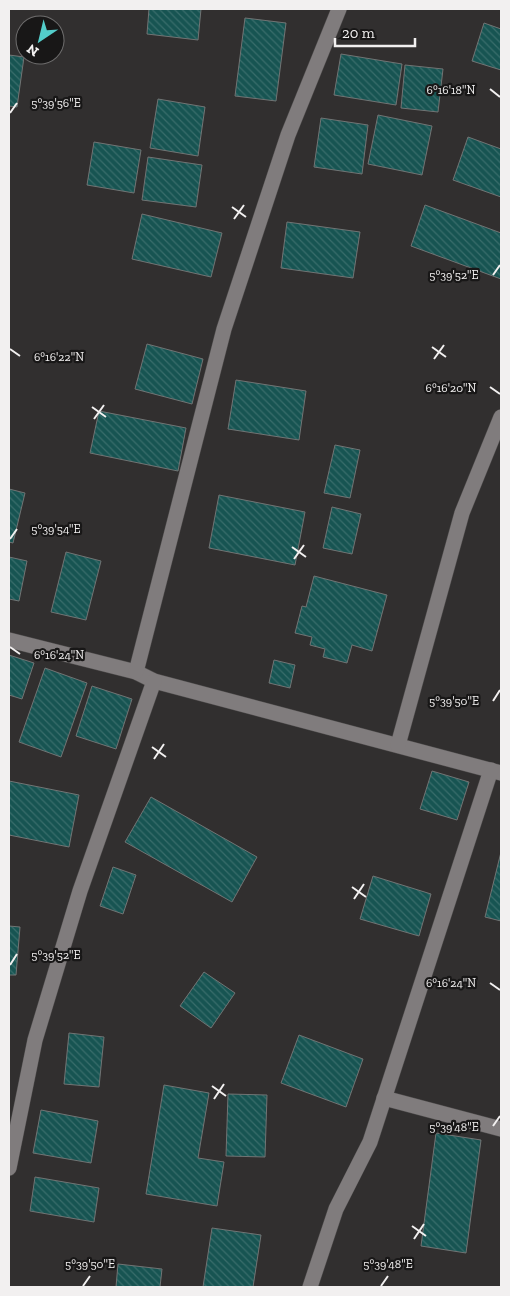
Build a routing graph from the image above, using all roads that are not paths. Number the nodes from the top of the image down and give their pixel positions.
1 (339, 9) edge
2 (501, 417) edge
3 (9, 640) edge
4 (136, 672) junction
5 (154, 680) junction
6 (398, 746) junction
7 (496, 772) edge
8 (384, 1098) junction
9 (501, 1129) edge
10 (9, 1168) edge
11 (310, 1287) edge

1 - 4 street
2 - 6 street
3 - 4 street
4 - 5 street
5 - 6 street
5 - 10 street
6 - 7 street
7 - 8 street
8 - 9 street
8 - 11 street

